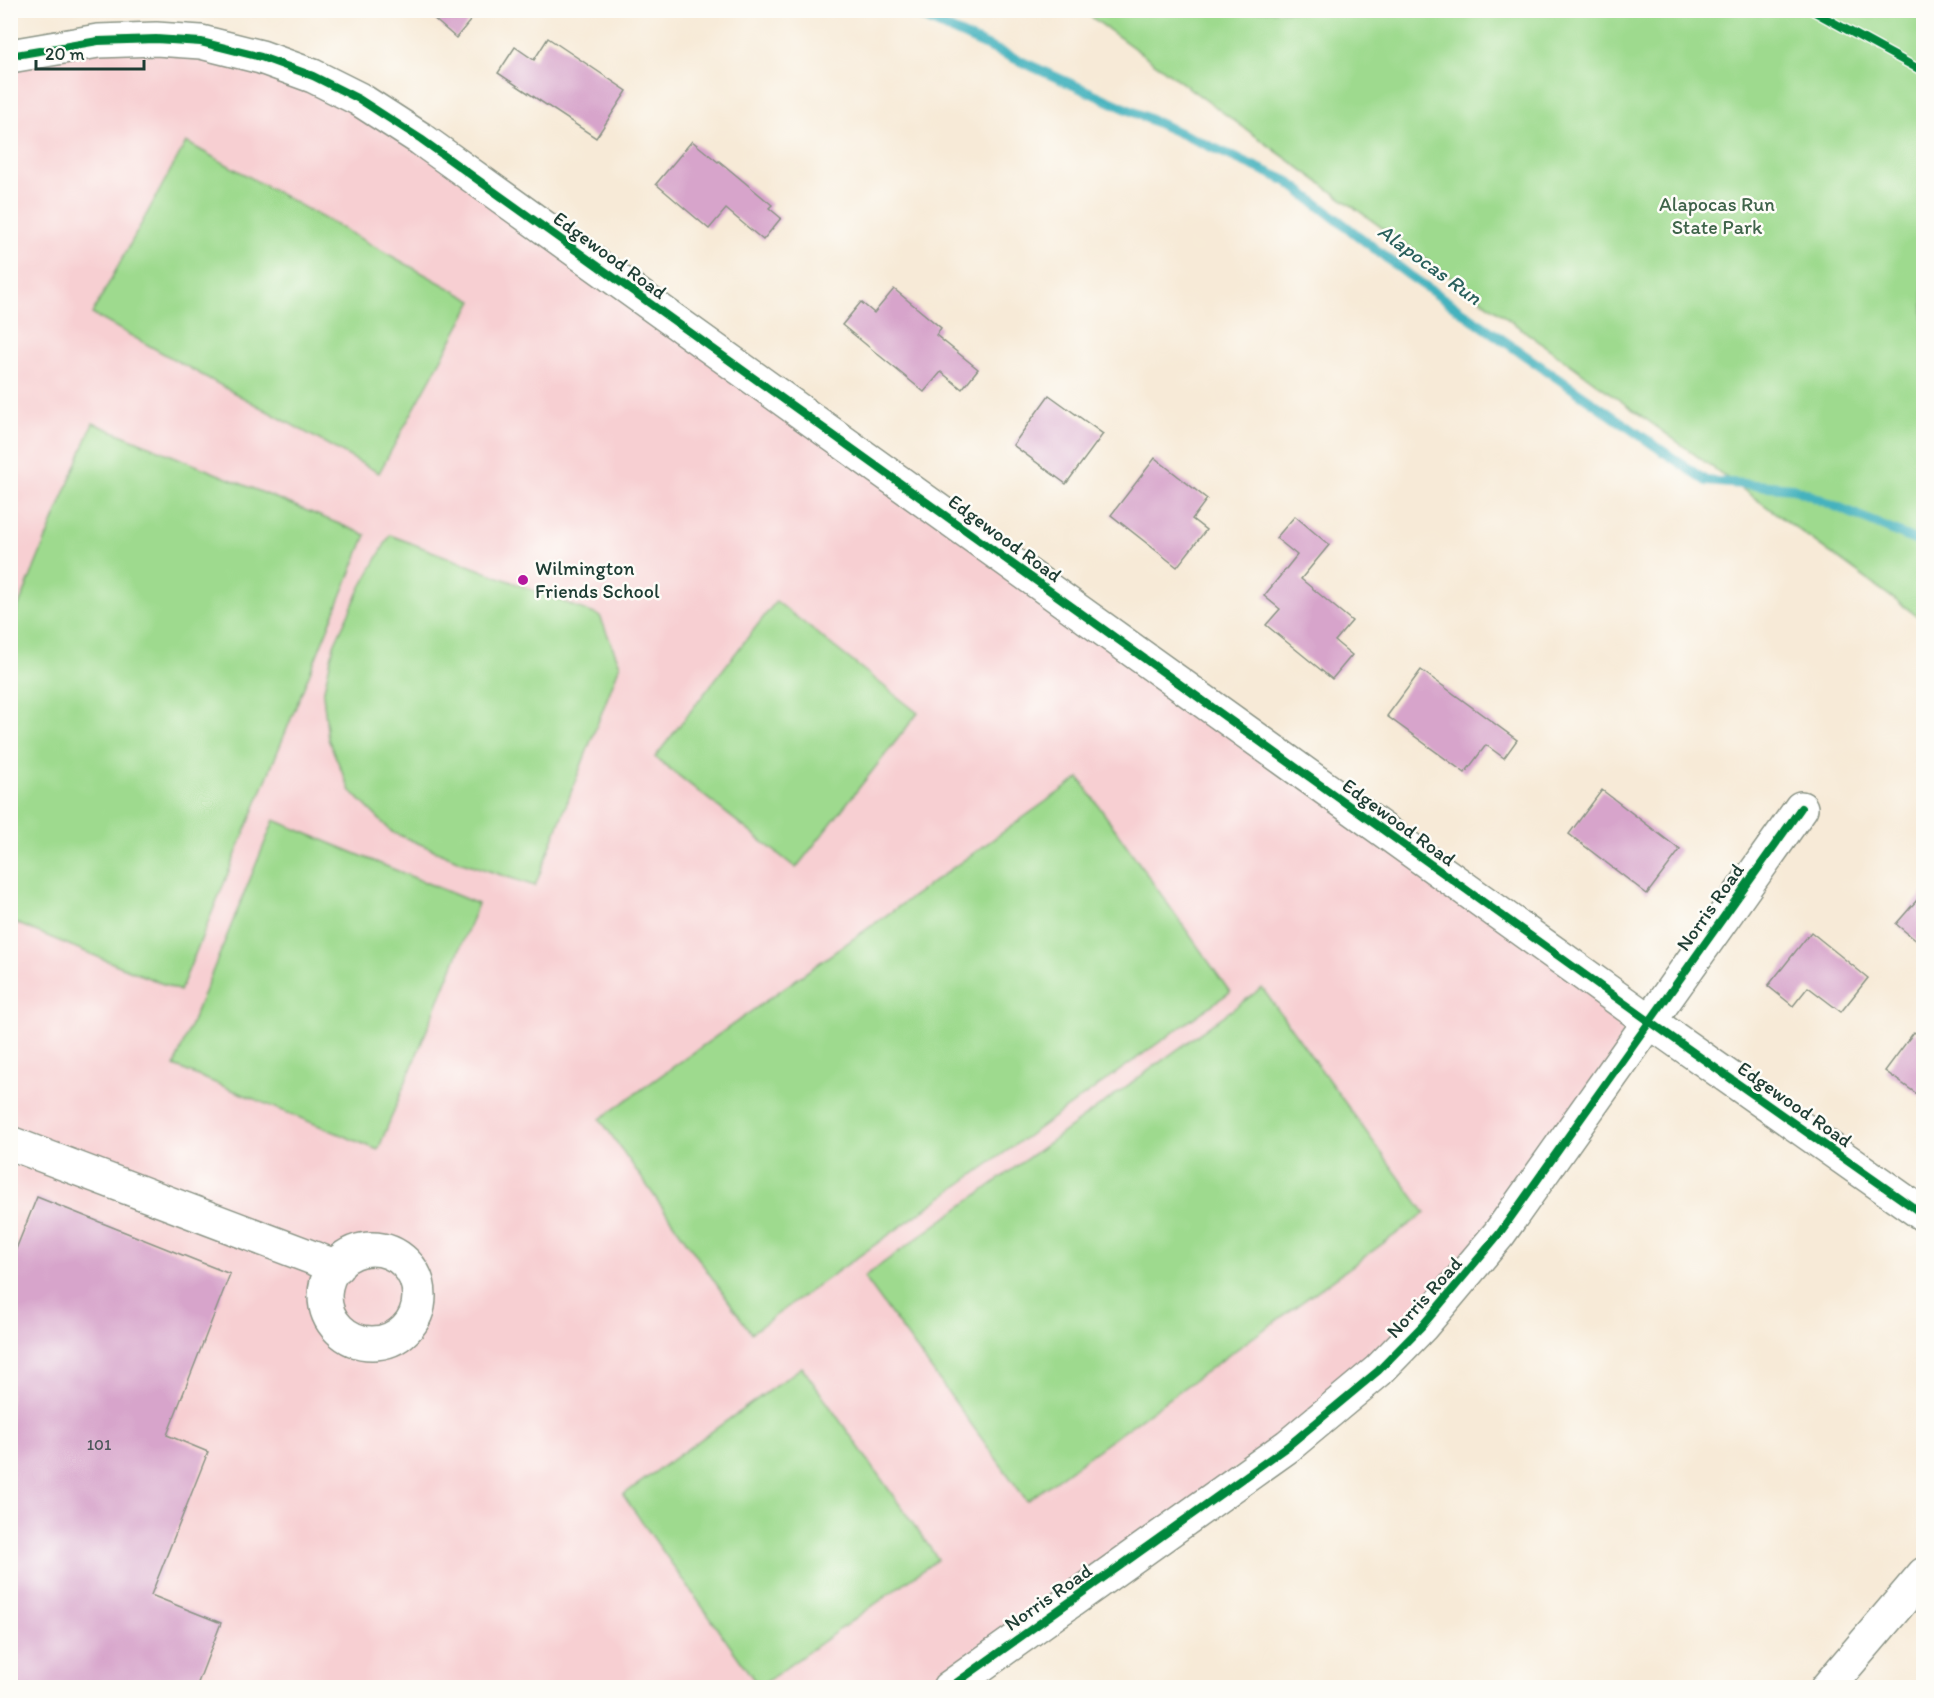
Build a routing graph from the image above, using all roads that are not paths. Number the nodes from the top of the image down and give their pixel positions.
1 (10, 56) edge
2 (1801, 808) dead end
3 (1649, 1021) junction
4 (10, 1143) edge
5 (1923, 1215) edge
6 (337, 1267) dead end
7 (1923, 1574) edge
8 (949, 1688) edge
9 (1827, 1688) edge

1 - 3 street, Edgewood Road
2 - 3 street, Norris Road
3 - 5 street, Edgewood Road
3 - 8 street, Norris Road
4 - 6 street
7 - 9 street

